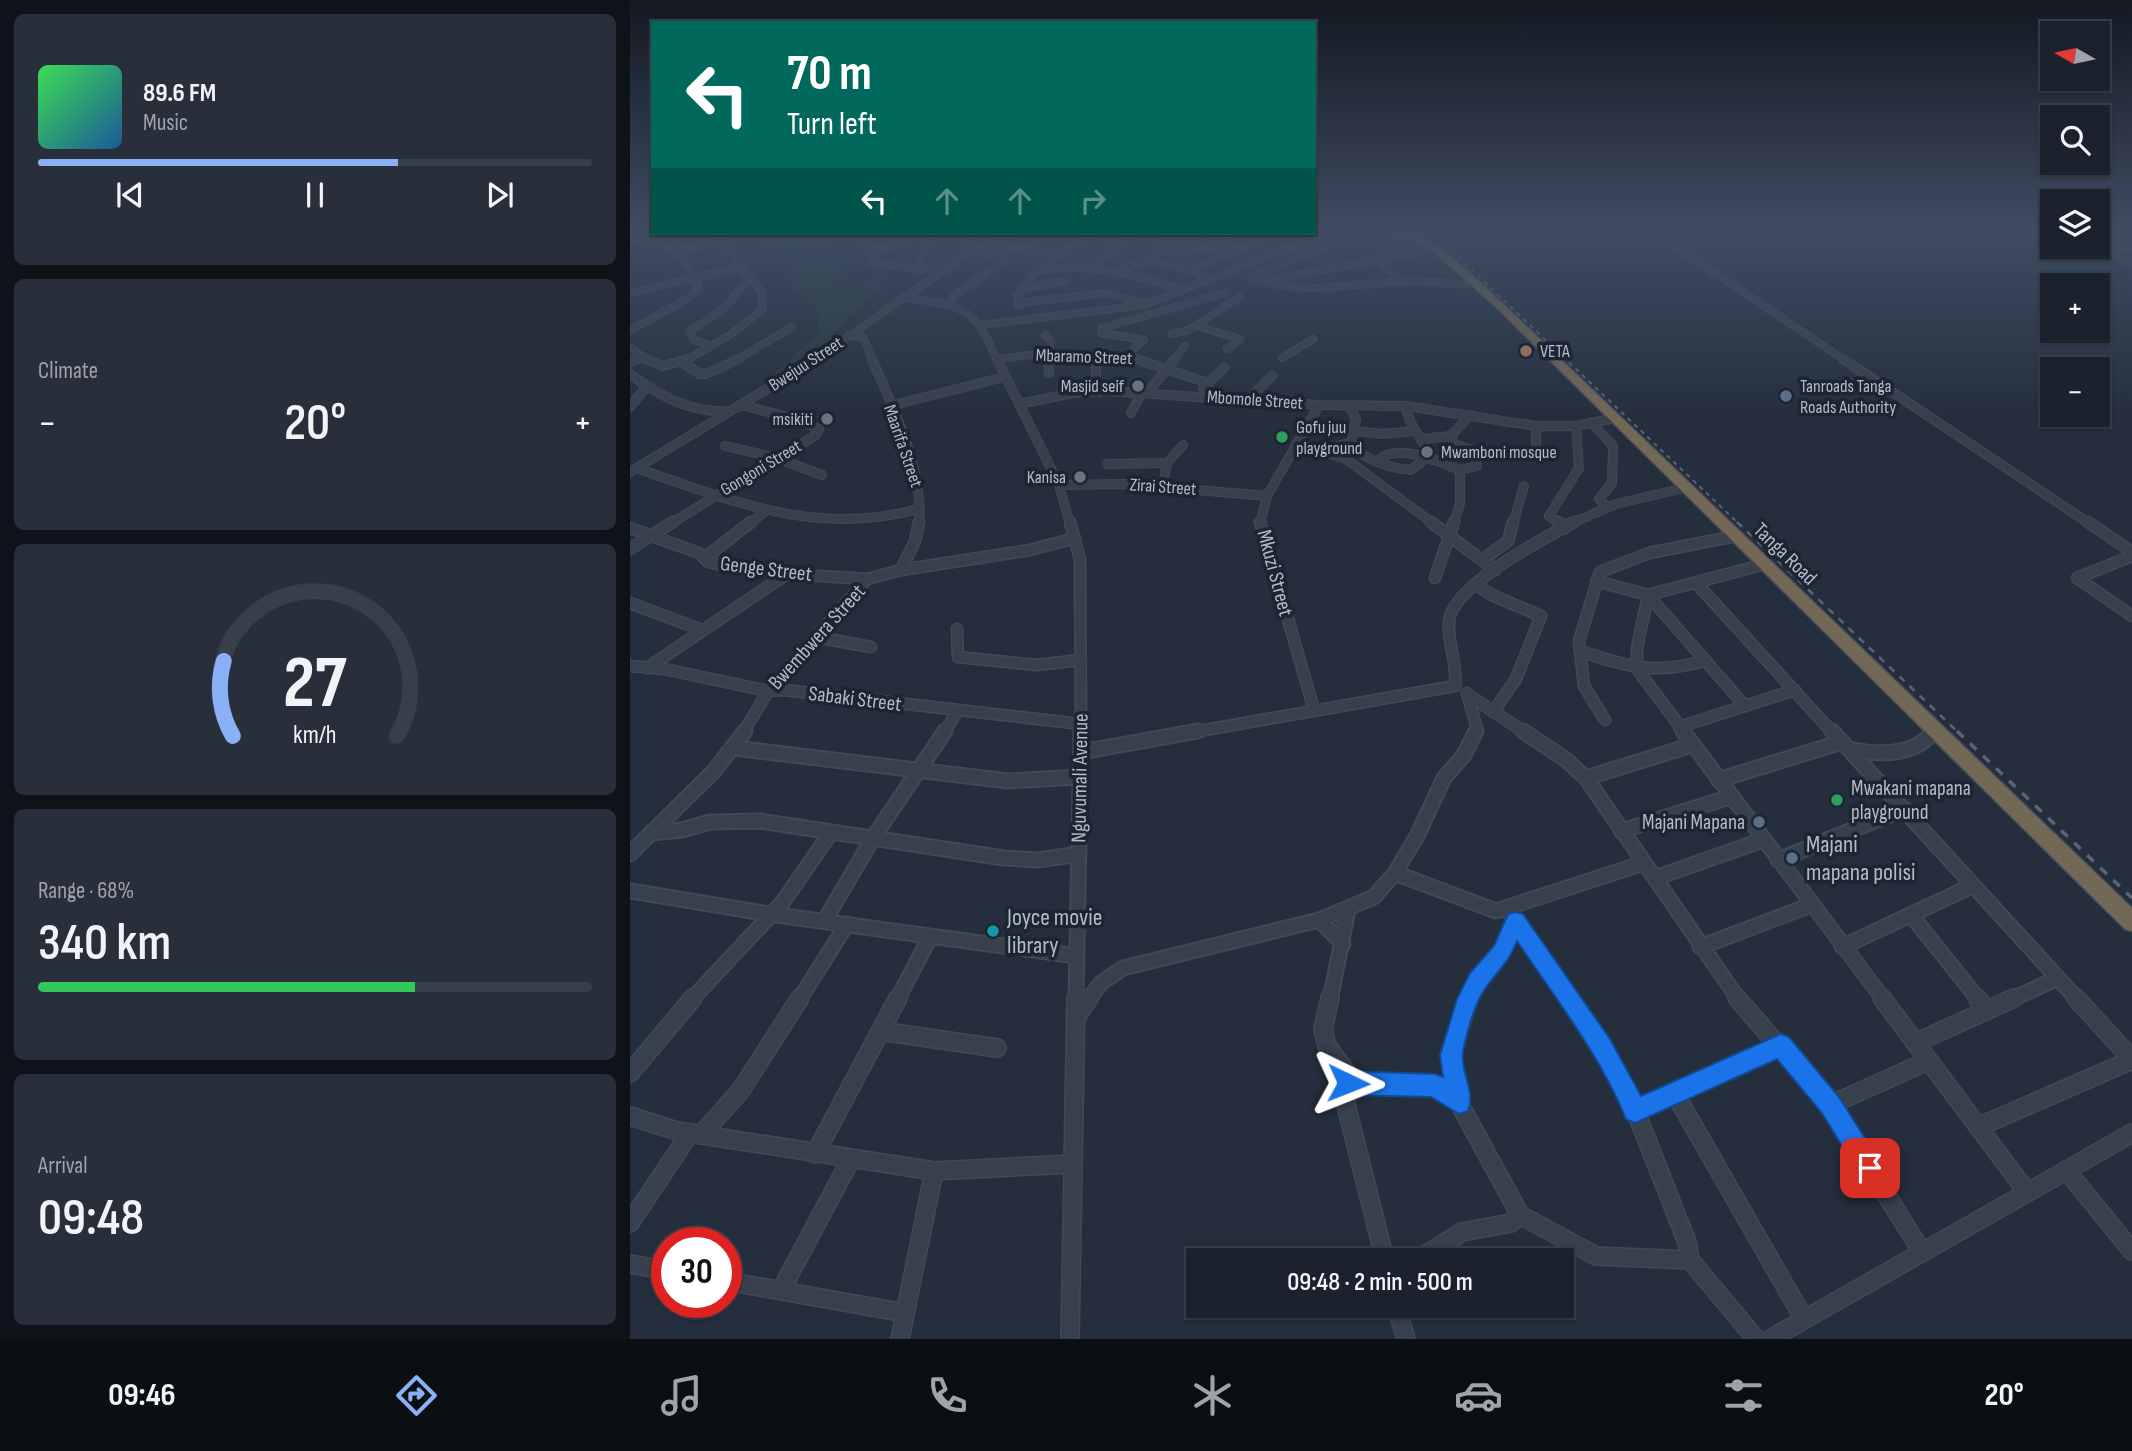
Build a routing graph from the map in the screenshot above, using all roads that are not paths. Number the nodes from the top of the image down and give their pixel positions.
1 (692, 294) edge
2 (736, 294) edge
3 (761, 294) edge
4 (907, 294) edge
5 (955, 294) edge
6 (1017, 294) edge
7 (1093, 294) edge
8 (1111, 294) edge
9 (1172, 294) edge
10 (1220, 294) edge
11 (1480, 294) edge
12 (1746, 294) edge
13 (903, 297) junction
14 (1239, 297) dead end
15 (1018, 303) junction
16 (950, 304) junction
17 (1145, 304) junction
18 (1107, 311) junction
19 (1026, 319) junction
20 (980, 325) junction
21 (792, 327) dead end
22 (1197, 327) junction
23 (1102, 328) junction
24 (630, 330) edge
25 (1172, 334) dead end
26 (1045, 335) dead end
27 (848, 336) junction
28 (1312, 339) dead end
29 (712, 346) junction
30 (1185, 346) dead end
31 (630, 347) edge
32 (1227, 349) dead end
33 (1048, 354) junction
34 (1095, 355) junction
35 (1126, 356) junction
36 (644, 357) junction
37 (1282, 358) dead end
38 (998, 359) junction
39 (680, 361) junction
40 (630, 362) edge
41 (1224, 368) dead end
42 (1165, 371) junction
43 (1049, 373) dead end
44 (630, 374) edge
45 (1272, 376) dead end
46 (1004, 377) junction
47 (1208, 383) junction
48 (647, 386) junction
49 (1093, 391) junction
50 (1145, 392) junction
51 (1197, 395) junction
52 (1247, 400) junction
53 (1020, 404) junction
54 (741, 405) junction
55 (1319, 405) junction
56 (1348, 405) junction
57 (890, 406) junction
58 (1406, 406) junction
59 (630, 407) edge
60 (731, 410) junction
61 (1130, 413) dead end
62 (1471, 415) junction
63 (1615, 418) junction
64 (1592, 423) junction
65 (1536, 426) junction
66 (1576, 426) junction
67 (1355, 431) junction
68 (1415, 431) junction
69 (1451, 436) junction
70 (1422, 439) junction
71 (1299, 443) junction
72 (1183, 445) dead end
73 (1349, 445) junction
74 (725, 446) dead end
75 (1320, 447) junction
76 (1474, 451) junction
77 (1502, 452) dead end
78 (1536, 454) dead end
79 (778, 458) junction
80 (1429, 460) junction
81 (1377, 461) junction
82 (1167, 463) junction
83 (1107, 464) dead end
84 (633, 470) edge
85 (1460, 470) junction
86 (822, 475) dead end
87 (1059, 485) junction
88 (1163, 486) junction
89 (1524, 486) dead end
90 (1684, 488) junction
91 (718, 494) junction
92 (1267, 496) junction
93 (1607, 507) junction
94 (919, 509) junction
95 (767, 510) junction
96 (630, 528) edge
97 (1564, 528) junction
98 (1451, 536) junction
99 (1736, 536) junction
100 (650, 537) junction
101 (1075, 538) junction
102 (630, 549) edge
103 (2132, 554) edge
104 (706, 557) junction
105 (1482, 560) junction
106 (1765, 564) junction
107 (901, 570) junction
108 (1495, 570) junction
109 (787, 574) junction
110 (1435, 578) dead end
111 (867, 579) junction
112 (1596, 581) junction
113 (1477, 584) junction
114 (1697, 584) junction
115 (1648, 595) junction
116 (630, 603) edge
117 (2132, 616) edge
118 (957, 629) dead end
119 (702, 630) junction
120 (816, 637) junction
121 (871, 647) dead end
122 (1580, 651) junction
123 (1081, 660) junction
124 (1704, 661) junction
125 (630, 666) edge
126 (647, 668) junction
127 (1637, 669) junction
128 (1461, 690) junction
129 (1795, 690) junction
130 (768, 691) junction
131 (1745, 706) junction
132 (1314, 710) junction
133 (957, 712) junction
134 (1493, 712) junction
135 (1605, 720) dead end
136 (1081, 724) junction
137 (1679, 727) junction
138 (1934, 730) junction
139 (1692, 745) junction
140 (1846, 745) junction
141 (734, 748) junction
142 (1081, 752) junction
143 (920, 772) junction
144 (1080, 777) junction
145 (1586, 778) junction
146 (1718, 780) junction
147 (1731, 797) junction
148 (1904, 809) junction
149 (1621, 831) junction
150 (651, 834) junction
151 (830, 834) junction
152 (873, 838) junction
153 (1763, 840) junction
154 (630, 854) edge
155 (1079, 854) junction
156 (1778, 860) junction
157 (1644, 863) junction
158 (1395, 873) junction
159 (1655, 878) junction
160 (1972, 886) junction
161 (630, 891) edge
162 (1811, 905) junction
163 (1348, 910) junction
164 (769, 914) junction
165 (1511, 915) junction
166 (1911, 915) junction
167 (825, 920) junction
168 (1319, 920) junction
169 (2132, 922) edge
170 (847, 924) junction
171 (930, 937) junction
172 (1343, 944) junction
173 (1700, 947) junction
174 (1842, 947) junction
175 (1076, 956) junction
176 (2058, 978) junction
177 (1987, 1010) junction
178 (1074, 1020) junction
179 (880, 1031) junction
180 (1915, 1042) junction
181 (1781, 1045) junction
182 (997, 1048) dead end
183 (2132, 1059) edge
184 (1928, 1060) junction
185 (630, 1073) edge
186 (1348, 1083) junction
187 (1674, 1092) junction
188 (1459, 1102) junction
189 (1830, 1105) junction
190 (1635, 1111) junction
191 (630, 1116) edge
192 (1978, 1127) junction
193 (2132, 1133) edge
194 (695, 1134) junction
195 (815, 1154) junction
196 (851, 1159) junction
197 (1072, 1164) junction
198 (2066, 1170) junction
199 (934, 1171) junction
200 (2027, 1192) junction
201 (1520, 1215) junction
202 (630, 1223) edge
203 (1382, 1248) edge
204 (1436, 1248) edge
205 (2132, 1251) edge
206 (1922, 1252) junction
207 (1690, 1260) junction
208 (630, 1264) edge
209 (651, 1267) edge
210 (742, 1284) edge
211 (781, 1290) junction
212 (905, 1313) junction
213 (1400, 1318) edge
214 (1804, 1319) junction
215 (900, 1339) edge
216 (1069, 1339) edge
217 (1406, 1339) edge
218 (1756, 1339) edge
219 (1770, 1339) edge

1 - 24 street
2 - 29 street
3 - 29 street
4 - 13 street, Bwejuu Street
5 - 16 street
6 - 15 street
7 - 15 street
8 - 17 street
9 - 17 street
10 - 23 street
11 - 63 highway, Tanga Road
12 - 103 street
13 - 16 street, Nguvumali Avenue
13 - 27 street, Bwejuu Street
14 - 22 street
15 - 19 street
16 - 20 street, Nguvumali Avenue
17 - 18 street
18 - 19 street
18 - 23 street
19 - 20 street
20 - 38 street, Nguvumali Avenue
21 - 39 street
22 - 25 street
22 - 32 street
23 - 35 street
26 - 33 street
27 - 54 street, Bwejuu Street
27 - 57 street, Maarifa Street
28 - 37 street
29 - 39 street
30 - 42 street
31 - 36 street
33 - 34 street, Mbaramo Street
33 - 38 street, Mbaramo Street
33 - 43 street
34 - 35 street, Mbaramo Street
34 - 49 street
35 - 42 street, Mbaramo Street
36 - 39 street
36 - 40 street
38 - 46 street, Nguvumali Avenue
41 - 47 street
42 - 47 street, Mbaramo Street
42 - 50 street
44 - 48 street
45 - 52 street
46 - 53 street, Nguvumali Avenue
46 - 57 street
47 - 51 street
48 - 59 street
48 - 60 street
49 - 50 street, Mbomole Street
49 - 53 street, Mbomole Street
50 - 51 street, Mbomole Street
50 - 61 street
51 - 52 street, Mbomole Street
52 - 55 street, Mbomole Street
53 - 87 street, Nguvumali Avenue
54 - 60 street, Bwejuu Street
54 - 79 street, Gongoni Street
55 - 56 street, Mbomole Street
55 - 71 street, Mkuzi Street
56 - 58 street, Mbomole Street
56 - 67 street
57 - 94 street, Maarifa Street
58 - 62 street, Mbomole Street
58 - 68 street
60 - 84 street, Bwejuu Street
62 - 65 street, Mbomole Street
62 - 69 street
63 - 64 street, Mbomole Street
63 - 90 highway, Tanga Road
64 - 66 street, Mbomole Street
64 - 93 street
65 - 66 street, Mbomole Street
65 - 78 street
66 - 97 street
67 - 68 street
67 - 73 street
68 - 70 street
69 - 70 street
69 - 76 street
70 - 80 street
71 - 75 street
71 - 92 street, Mkuzi Street
72 - 82 street
73 - 75 street
73 - 81 street
74 - 79 street
75 - 98 street
76 - 77 street
76 - 85 street
79 - 86 street
79 - 91 street, Gongoni Street
80 - 81 street
80 - 81 street
80 - 85 street
82 - 83 street
82 - 88 street
84 - 91 street
85 - 98 street
87 - 88 street, Zirai Street
87 - 101 street, Nguvumali Avenue
88 - 92 street, Zirai Street
89 - 105 street
90 - 93 street
90 - 99 highway, Tanga Road
91 - 95 street
91 - 100 street, Gongoni Street
92 - 132 street, Mkuzi Street
93 - 97 street
94 - 95 street
94 - 107 street, Maarifa Street
95 - 104 street
96 - 100 street, Genge Street
97 - 108 street
98 - 105 street
98 - 110 street
99 - 106 highway, Tanga Road
99 - 112 street
100 - 102 street, Gongoni Street
100 - 104 street, Genge Street
101 - 107 street, Bwembwera Street
101 - 123 street, Nguvumali Avenue
103 - 117 street
104 - 109 street, Genge Street
105 - 108 street
106 - 114 street
106 - 138 highway, Tanga Road
107 - 111 street, Bwembwera Street
108 - 113 street
109 - 111 street, Genge Street
109 - 119 street
111 - 120 street, Bwembwera Street
112 - 115 street
112 - 122 street
113 - 128 street
113 - 134 street
114 - 115 street
114 - 129 street
115 - 124 street
115 - 127 street
116 - 119 street
118 - 123 street
119 - 126 street
120 - 121 street
120 - 130 street, Bwembwera Street
122 - 127 street
122 - 135 street
123 - 136 street, Nguvumali Avenue
124 - 127 street
124 - 131 street
125 - 126 street, Sabaki Street
126 - 130 street, Sabaki Street
127 - 137 street
128 - 132 street
128 - 134 street
128 - 158 street
129 - 131 street
129 - 140 street
130 - 133 street, Sabaki Street
130 - 141 street, Bwembwera Street
131 - 137 street
132 - 142 street
133 - 136 street, Sabaki Street
133 - 143 street
134 - 145 street
136 - 142 street, Nguvumali Avenue
137 - 139 street
138 - 140 street
138 - 169 highway, Tanga Road
139 - 145 street
139 - 146 street
140 - 146 street
140 - 148 street
141 - 143 street
141 - 150 street, Bwembwera Street
142 - 144 street, Nguvumali Avenue
143 - 144 street
143 - 152 street
144 - 155 street, Nguvumali Avenue
145 - 149 street
146 - 147 street
147 - 149 street
147 - 153 street
148 - 156 street
148 - 160 street
149 - 157 street
150 - 151 street
150 - 154 street, Bwembwera Street
151 - 152 street
151 - 164 street
152 - 155 street
152 - 167 street
153 - 156 street
153 - 159 street
155 - 175 street, Nguvumali Avenue
156 - 162 street
157 - 159 street
157 - 165 street
158 - 163 street
158 - 165 street
159 - 173 street
160 - 166 street
160 - 176 street
161 - 164 street
162 - 173 street
162 - 174 street
163 - 168 street
163 - 172 street
164 - 167 street
164 - 185 street
165 - 188 street
165 - 190 street
166 - 174 street
166 - 177 street
167 - 170 street
168 - 172 street
168 - 178 street
170 - 171 street
170 - 194 street
171 - 175 street
171 - 179 street
172 - 186 street
173 - 181 street
174 - 180 street
175 - 178 street, Nguvumali Avenue
176 - 177 street
176 - 183 street
177 - 180 street
178 - 197 street, Nguvumali Avenue
179 - 182 street
179 - 195 street
180 - 184 street
181 - 187 street
181 - 189 street
183 - 192 street
184 - 189 street
184 - 192 street
186 - 188 street
186 - 203 street
187 - 190 street
187 - 214 street
188 - 201 street
189 - 206 street
190 - 207 street
191 - 194 street
192 - 200 street
193 - 198 street
194 - 195 street
194 - 202 street
195 - 196 street
196 - 199 street
196 - 211 street
197 - 199 street
197 - 216 street, Nguvumali Avenue
198 - 200 street
198 - 205 street
199 - 212 street
200 - 206 street
201 - 204 street
201 - 207 street
206 - 214 street
207 - 218 street
208 - 209 street
210 - 211 street
211 - 212 street
212 - 215 street
213 - 217 street
214 - 219 street

